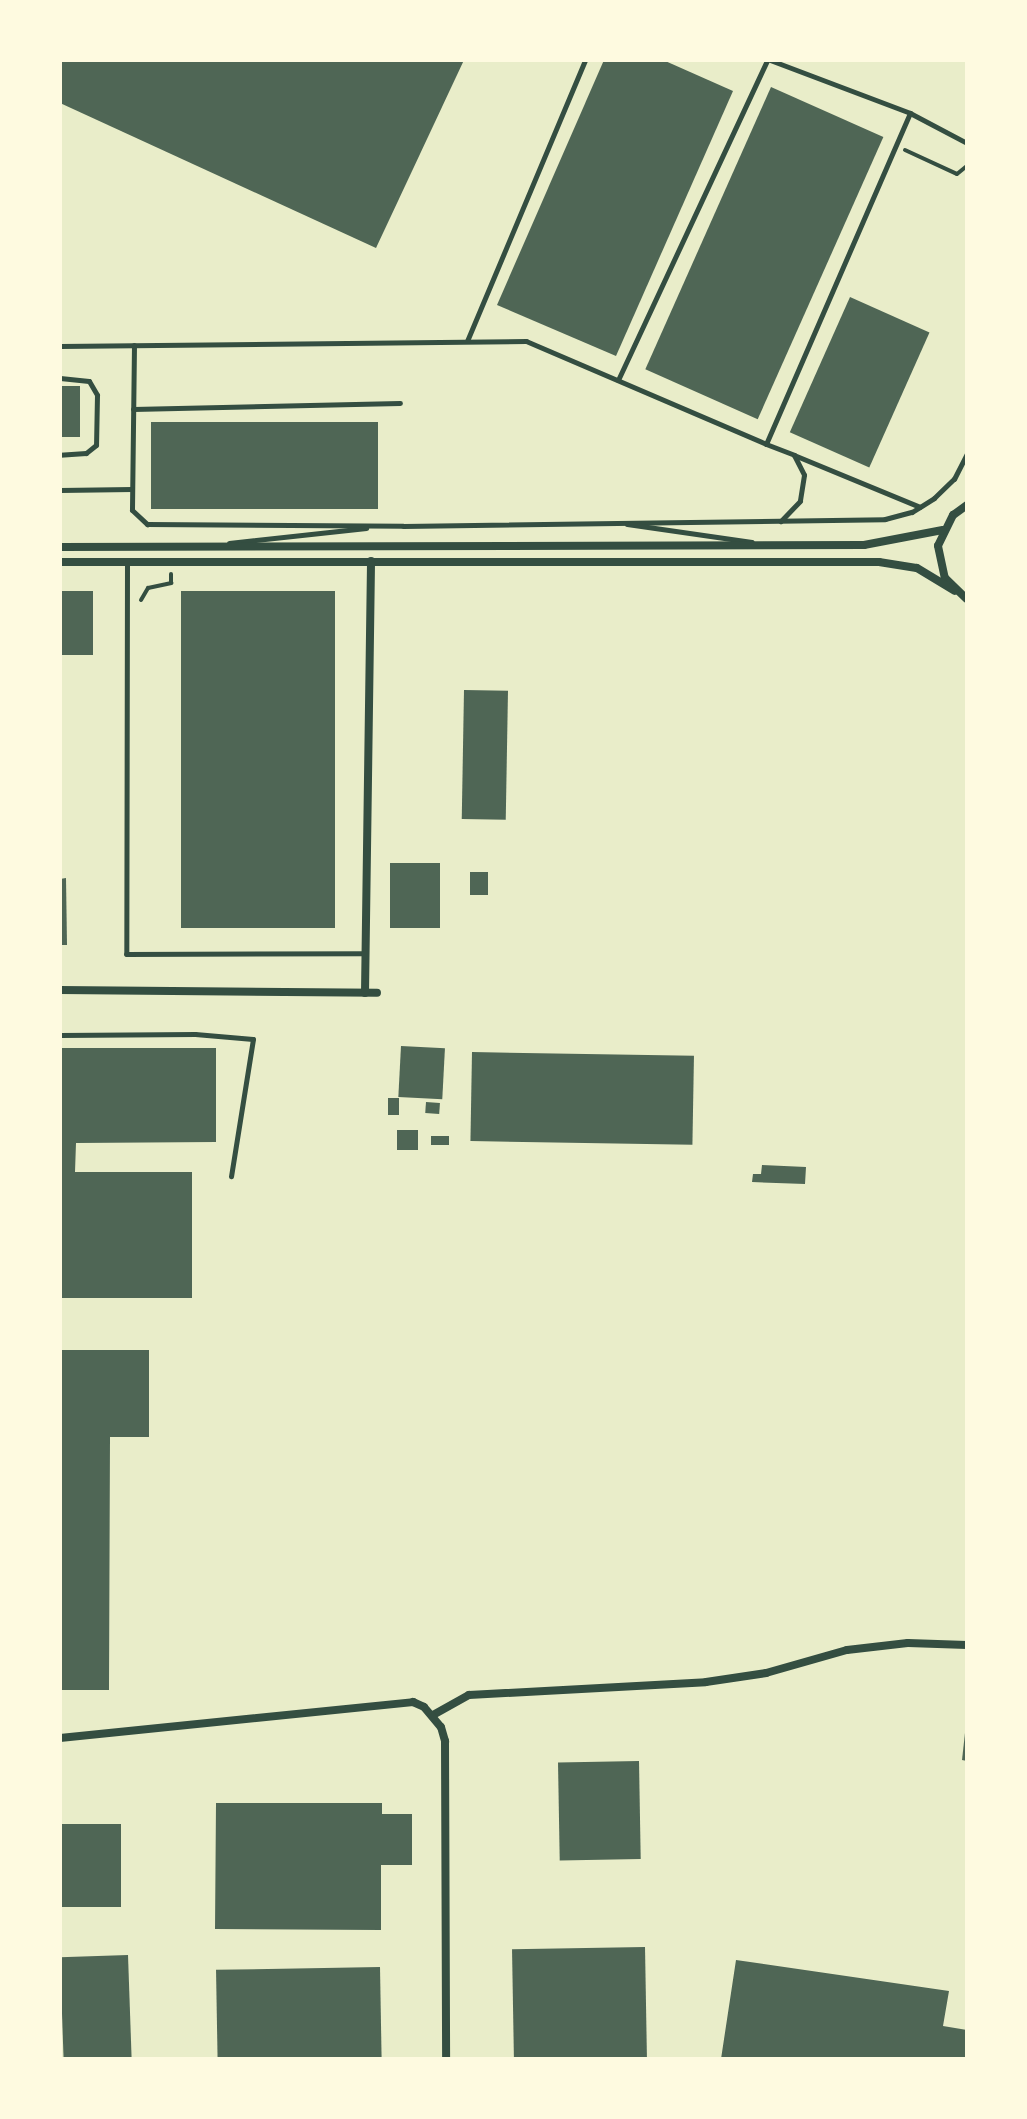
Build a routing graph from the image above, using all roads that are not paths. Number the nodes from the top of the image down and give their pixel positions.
1 (585, 60) edge
2 (769, 60) edge
3 (910, 113) junction
4 (967, 143) edge
5 (467, 341) junction
6 (134, 345) junction
7 (60, 346) edge
8 (60, 378) edge
9 (618, 380) junction
10 (400, 403) dead end
11 (133, 409) junction
12 (766, 444) junction
13 (967, 453) edge
14 (60, 455) edge
15 (794, 455) junction
16 (132, 489) junction
17 (60, 490) edge
18 (967, 505) edge
19 (920, 507) junction
20 (601, 520) junction
21 (780, 521) junction
22 (391, 526) junction
23 (943, 530) junction
24 (777, 546) junction
25 (60, 547) edge
26 (197, 547) junction
27 (371, 561) junction
28 (60, 562) edge
29 (127, 562) junction
30 (955, 591) junction
31 (967, 599) edge
32 (365, 953) junction
33 (60, 990) edge
34 (365, 993) junction
35 (377, 993) dead end
36 (60, 1035) edge
37 (231, 1176) dead end
38 (967, 1645) edge
39 (433, 1715) junction
40 (60, 1738) edge
41 (446, 2059) edge

1 - 5 lane
2 - 3 lane
2 - 9 lane
3 - 4 lane
3 - 12 lane
5 - 6 lane
5 - 9 lane
6 - 7 lane
6 - 11 lane
8 - 14 lane
9 - 12 lane
10 - 11 lane
11 - 16 lane
12 - 15 lane
13 - 19 lane
15 - 19 lane
15 - 21 lane
16 - 17 lane
16 - 22 lane
18 - 23 street
19 - 21 lane
20 - 21 lane
20 - 22 lane
20 - 24 lane
22 - 26 lane
23 - 24 street
23 - 30 street
24 - 26 street
25 - 26 street
27 - 29 street
27 - 30 street
27 - 32 street
28 - 29 street
29 - 32 lane
30 - 31 street
32 - 34 street
33 - 34 street
34 - 35 street
36 - 37 lane
38 - 39 street
39 - 40 street
39 - 41 street

